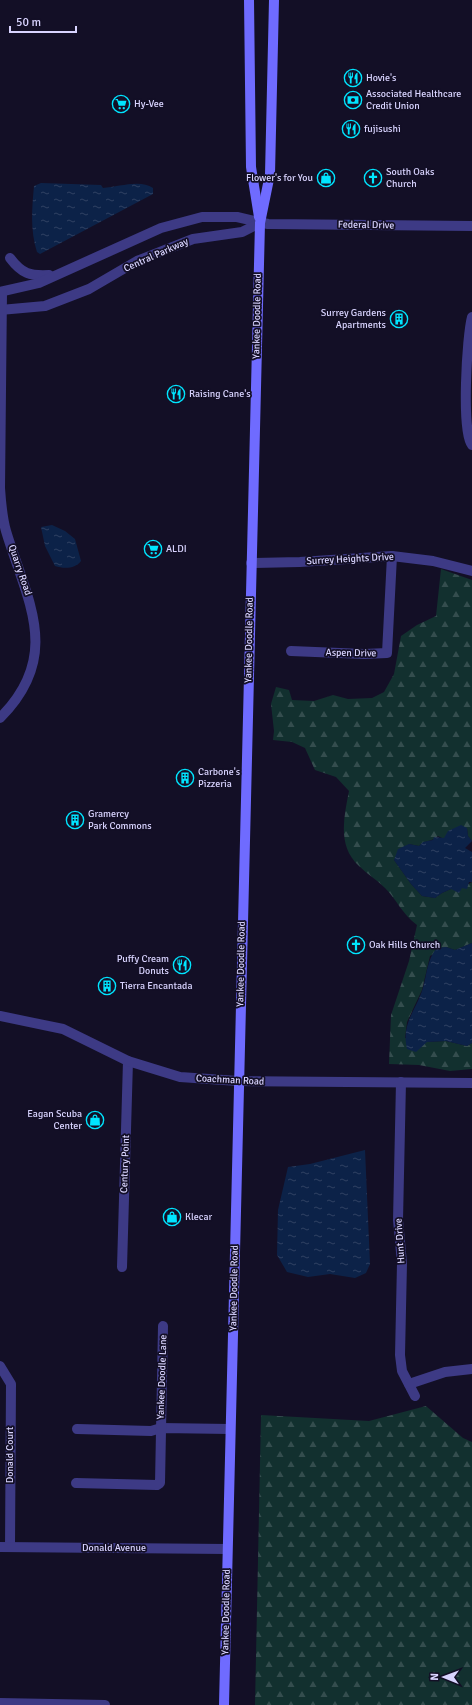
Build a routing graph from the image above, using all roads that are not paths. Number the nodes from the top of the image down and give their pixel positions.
1 (249, 0) edge
2 (274, 0) edge
3 (260, 223) junction
4 (472, 226) edge
5 (10, 258) dead end
6 (57, 274) junction
7 (1, 292) edge
8 (1, 310) edge
9 (472, 317) edge
10 (472, 445) edge
11 (392, 556) junction
12 (251, 563) junction
13 (472, 571) edge
14 (291, 651) dead end
15 (0, 718) edge
16 (0, 1016) edge
17 (128, 1061) junction
18 (238, 1081) junction
19 (401, 1082) junction
20 (472, 1083) edge
21 (122, 1267) dead end
22 (164, 1326) dead end
23 (0, 1366) edge
24 (472, 1369) edge
25 (409, 1384) junction
26 (415, 1396) dead end
27 (161, 1428) junction
28 (230, 1429) junction
29 (77, 1430) dead end
30 (76, 1483) dead end
31 (5, 1547) edge
32 (228, 1549) junction
33 (0, 1704) edge
34 (105, 1705) edge
35 (224, 1705) edge

1 - 3 main road, Yankee Doodle Road
2 - 3 main road, Yankee Doodle Road
3 - 4 street, Federal Drive
3 - 6 street, Central Parkway
3 - 8 street, Central Parkway
3 - 12 main road, Yankee Doodle Road
5 - 6 street
6 - 7 street, Central Parkway
7 - 8 street, Quarry Road
8 - 15 street, Quarry Road
9 - 10 street
11 - 12 street, Surrey Heights Drive
11 - 13 street, Surrey Heights Drive
11 - 14 street, Aspen Drive
12 - 18 main road, Yankee Doodle Road
16 - 17 street, Coachman Road
17 - 18 street, Coachman Road
17 - 21 street, Century Point
18 - 19 street, Coachman Road
18 - 28 main road, Yankee Doodle Road
19 - 20 street, Coachman Road
19 - 25 street, Hunt Drive
22 - 27 street, Yankee Doodle Lane
23 - 31 street, Donald Court
24 - 25 street
25 - 26 street, Hunt Drive
27 - 28 street, Yankee Doodle Lane
27 - 29 street, Yankee Doodle Lane
27 - 30 street, Yankee Doodle Lane
28 - 32 main road, Yankee Doodle Road
31 - 32 street, Donald Avenue
32 - 35 main road, Yankee Doodle Road
33 - 34 street

